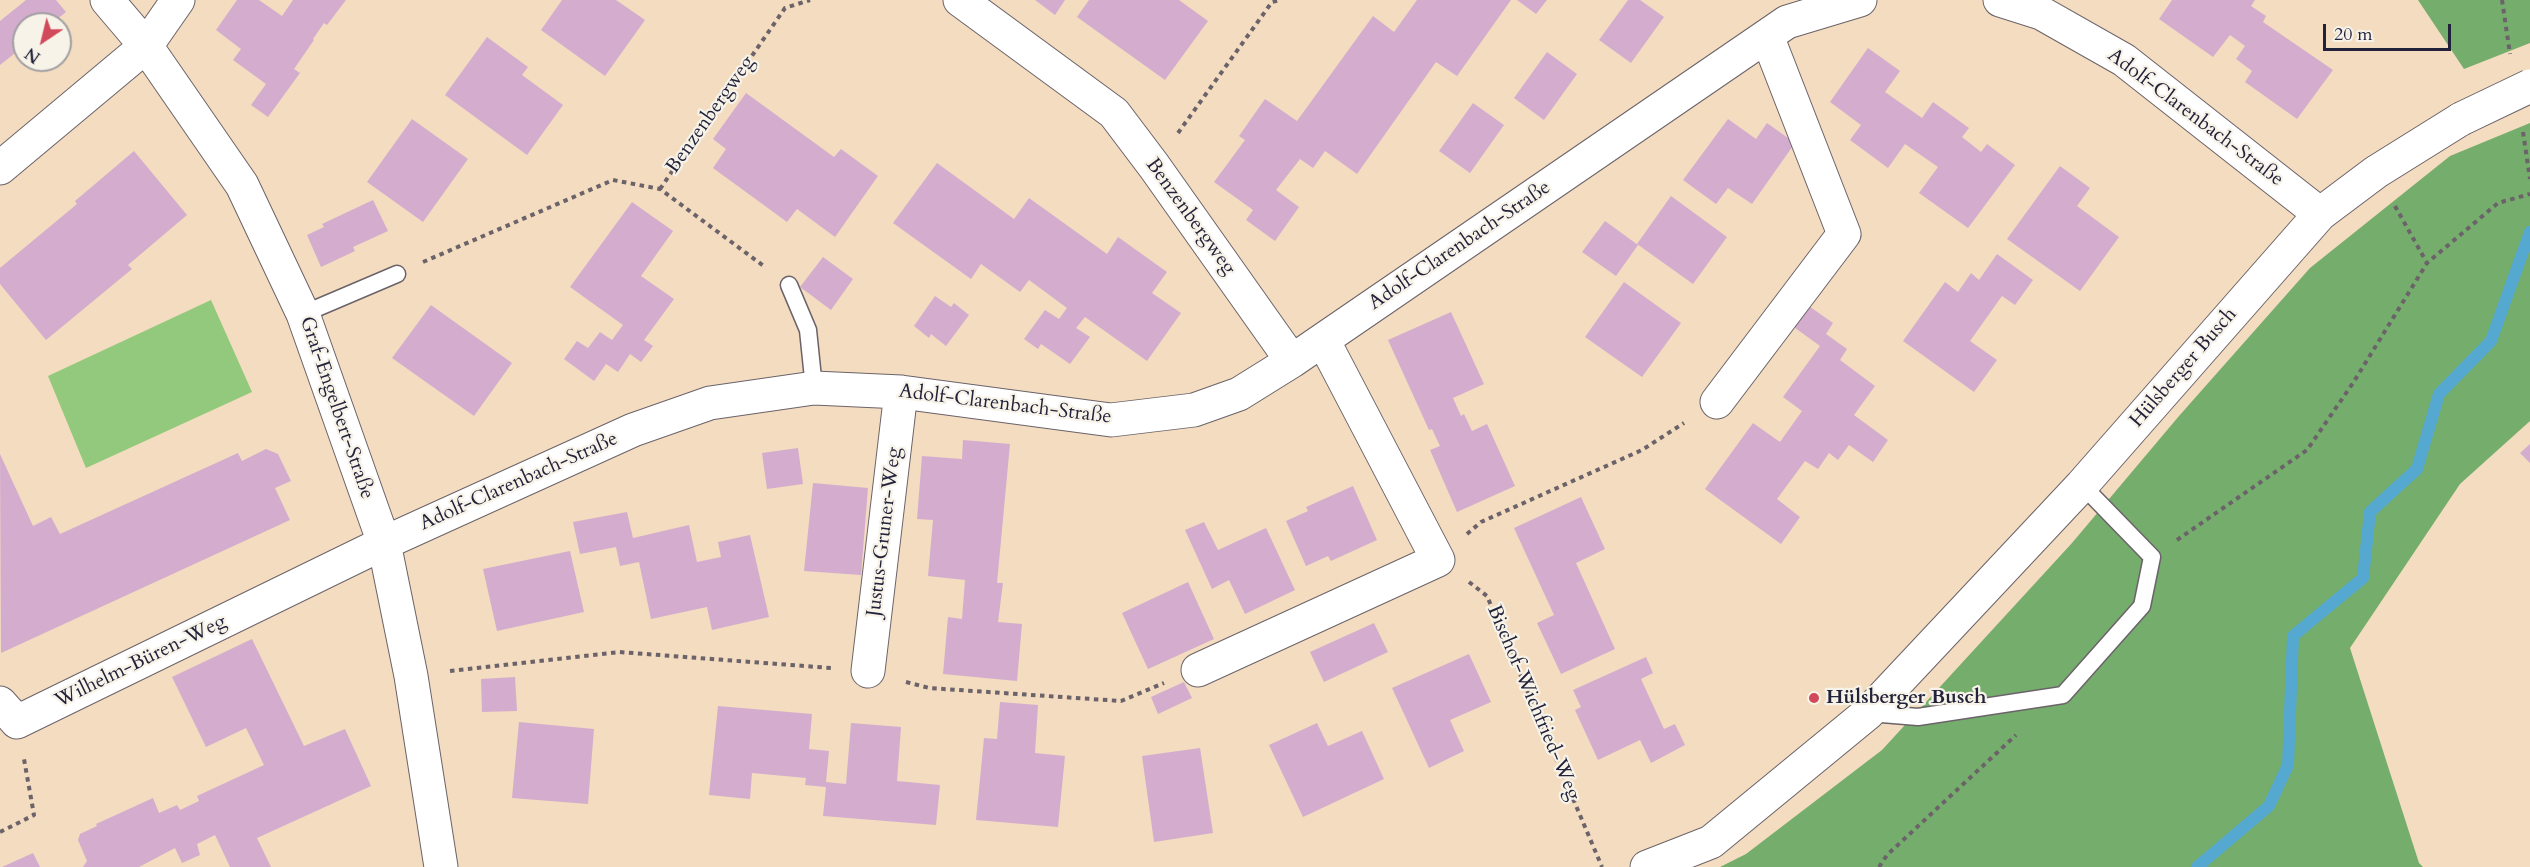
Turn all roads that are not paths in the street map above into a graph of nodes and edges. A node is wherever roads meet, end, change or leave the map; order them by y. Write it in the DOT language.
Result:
graph roads {
  1 [pos="107,0"];
  2 [pos="178,0"];
  3 [pos="960,0"];
  4 [pos="1860,0"];
  5 [pos="2000,0"];
  6 [pos="1777,19"];
  7 [pos="146,46"];
  8 [pos="2530,86"];
  9 [pos="0,168"];
  10 [pos="2320,214"];
  11 [pos="397,273"];
  12 [pos="789,285"];
  13 [pos="303,314"];
  14 [pos="1323,340"];
  15 [pos="1292,361"];
  16 [pos="814,388"];
  17 [pos="901,392"];
  18 [pos="1717,402"];
  19 [pos="2082,485"];
  20 [pos="384,543"];
  21 [pos="1197,669"];
  22 [pos="868,671"];
  23 [pos="9,713"];
  24 [pos="1868,713"];
  25 [pos="441,867"];
  26 [pos="1647,867"];
  1 -- 7 [label="street, Graf-Engelbert-Straße"];
  2 -- 7 [label="street"];
  3 -- 15 [label="street, Benzenbergweg"];
  4 -- 6 [label="street, Adolf-Clarenbach-Straße"];
  5 -- 10 [label="street, Adolf-Clarenbach-Straße"];
  6 -- 14 [label="street, Adolf-Clarenbach-Straße"];
  6 -- 18 [label="street"];
  7 -- 9 [label="street"];
  7 -- 13 [label="street, Graf-Engelbert-Straße"];
  8 -- 10 [label="street, Hülsberger Busch, bridge"];
  10 -- 19 [label="street, Hülsberger Busch"];
  11 -- 13 [label="lane"];
  12 -- 16 [label="lane"];
  13 -- 20 [label="street, Graf-Engelbert-Straße"];
  14 -- 15 [label="street, Adolf-Clarenbach-Straße"];
  14 -- 21 [label="street"];
  15 -- 17 [label="street, Adolf-Clarenbach-Straße"];
  16 -- 17 [label="street, Adolf-Clarenbach-Straße"];
  16 -- 20 [label="street, Adolf-Clarenbach-Straße"];
  17 -- 22 [label="street, Justus-Gruner-Weg"];
  19 -- 24 [label="street, Hülsberger Busch"];
  19 -- 24 [label="lane"];
  20 -- 23 [label="street, Wilhelm-Büren-Weg"];
  20 -- 25 [label="street, Graf-Engelbert-Straße"];
  24 -- 26 [label="street, Hülsberger Busch"];
}
